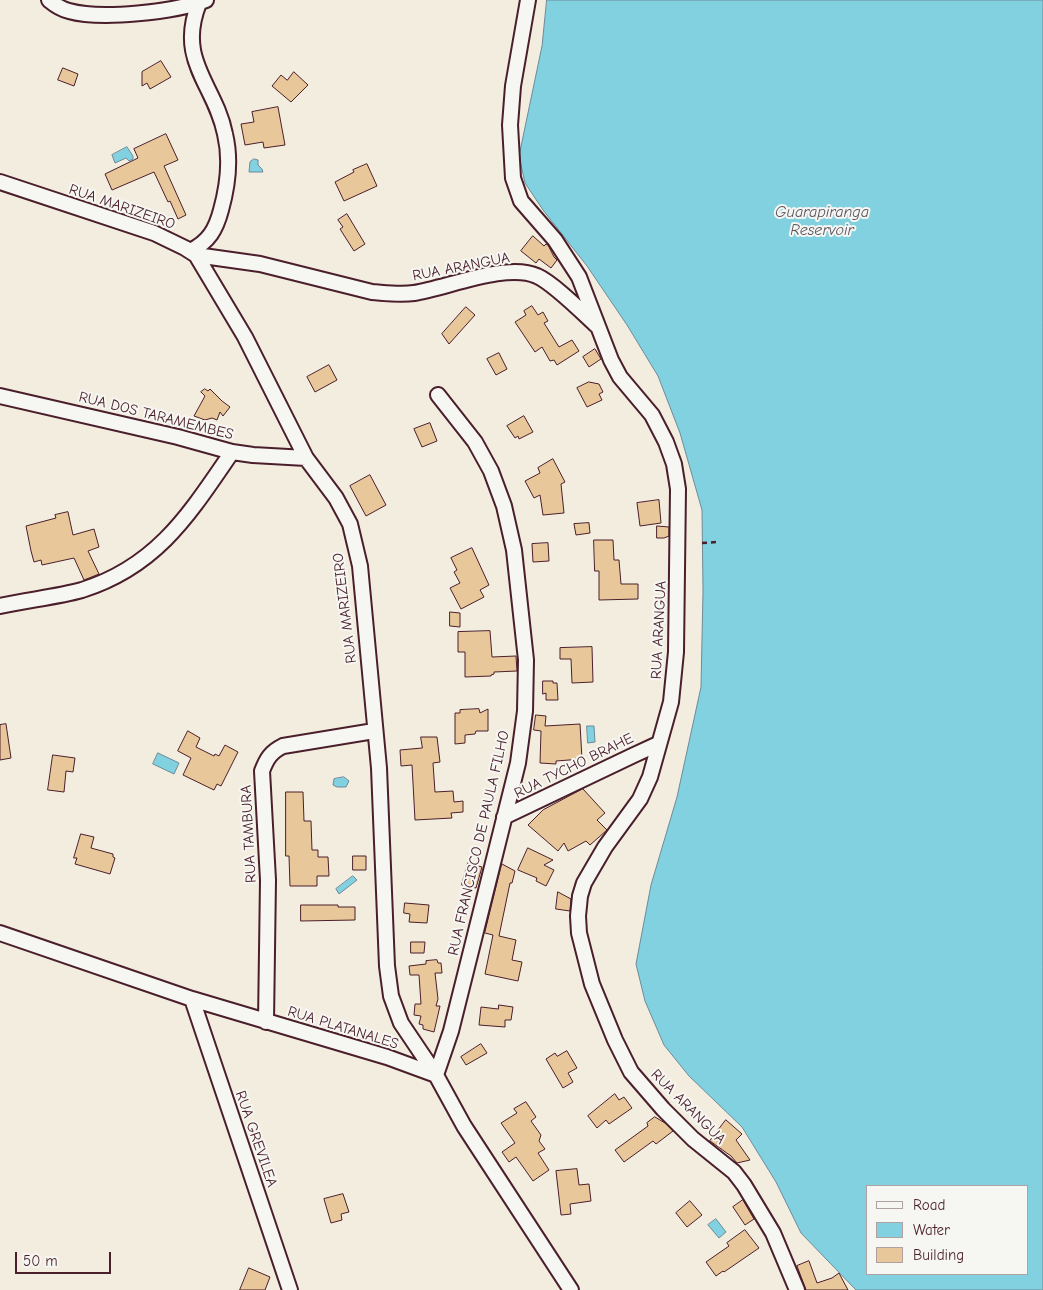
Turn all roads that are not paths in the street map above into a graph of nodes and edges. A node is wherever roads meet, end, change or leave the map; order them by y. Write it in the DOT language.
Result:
graph roads {
  1 [pos="49,0"];
  2 [pos="528,0"];
  3 [pos="203,1"];
  4 [pos="184,3"];
  5 [pos="0,182"];
  6 [pos="193,253"];
  7 [pos="598,327"];
  8 [pos="438,395"];
  9 [pos="0,396"];
  10 [pos="232,452"];
  11 [pos="306,458"];
  12 [pos="0,606"];
  13 [pos="374,731"];
  14 [pos="658,744"];
  15 [pos="504,817"];
  16 [pos="0,933"];
  17 [pos="192,999"];
  18 [pos="266,1022"];
  19 [pos="436,1075"];
  20 [pos="290,1290"];
  21 [pos="571,1290"];
  22 [pos="797,1290"];
  1 -- 4 [label="street"];
  2 -- 7 [label="street"];
  3 -- 4 [label="street"];
  3 -- 6 [label="street"];
  5 -- 6 [label="street, RUA MARIZEIRO"];
  6 -- 7 [label="street, RUA ARANGUA"];
  6 -- 11 [label="street, RUA MARIZEIRO"];
  7 -- 14 [label="street, RUA ARANGUA"];
  8 -- 15 [label="street, RUA FRANCISCO DE PAULA FILHO"];
  9 -- 10 [label="street, RUA DOS TARAMEMBES"];
  10 -- 11 [label="street, RUA DOS TARAMEMBES"];
  10 -- 12 [label="street"];
  11 -- 13 [label="street, RUA MARIZEIRO"];
  13 -- 18 [label="street, RUA TAMBURA"];
  13 -- 19 [label="street, RUA MARIZEIRO"];
  14 -- 15 [label="street, RUA TYCHO BRAHE"];
  14 -- 22 [label="street, RUA ARANGUA"];
  15 -- 19 [label="street, RUA FRANCISCO DE PAULA FILHO"];
  16 -- 17 [label="street, RUA PLATANALES"];
  17 -- 18 [label="street, RUA PLATANALES"];
  17 -- 20 [label="street, RUA GREVILEA"];
  18 -- 19 [label="street, RUA PLATANALES"];
  19 -- 21 [label="street"];
}
